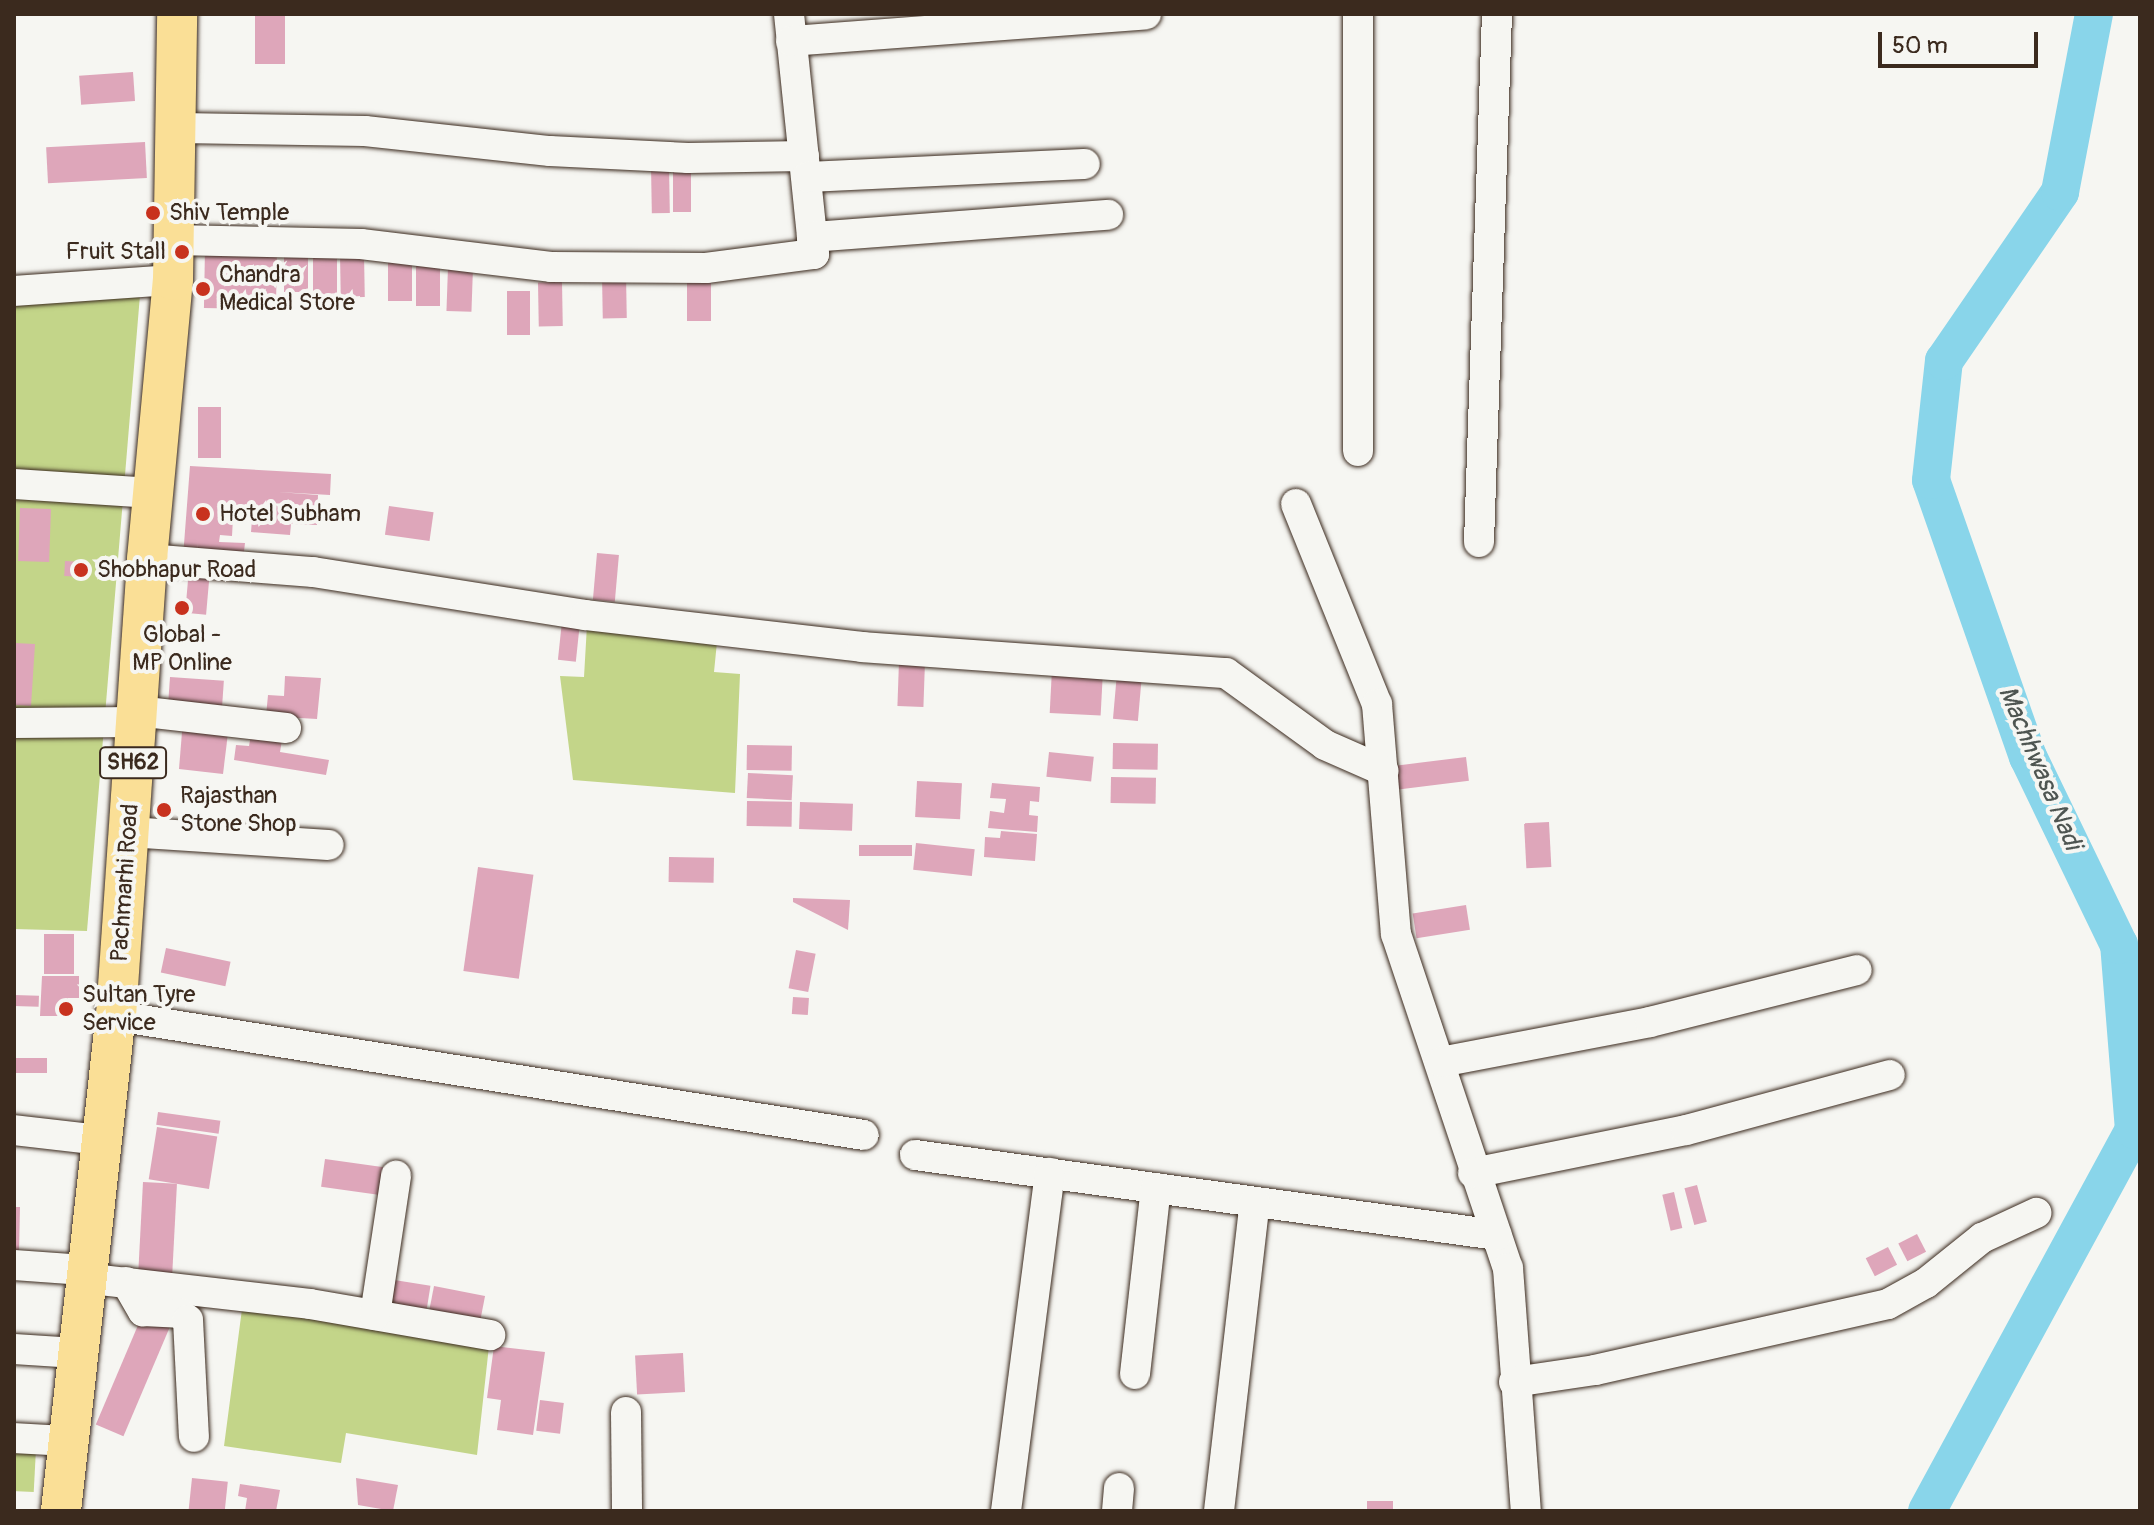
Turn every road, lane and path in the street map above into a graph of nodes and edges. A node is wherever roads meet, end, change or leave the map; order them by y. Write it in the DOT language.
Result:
graph roads {
  1 [pos="177,14"];
  2 [pos="1146,14"];
  3 [pos="1358,14"];
  4 [pos="1497,14"];
  5 [pos="790,28"];
  6 [pos="179,128"];
  7 [pos="1085,164"];
  8 [pos="806,166"];
  9 [pos="1108,215"];
  10 [pos="812,237"];
  11 [pos="174,240"];
  12 [pos="173,280"];
  13 [pos="14,291"];
  14 [pos="1358,451"];
  15 [pos="14,484"];
  16 [pos="153,493"];
  17 [pos="1296,504"];
  18 [pos="1479,542"];
  19 [pos="147,559"];
  20 [pos="136,716"];
  21 [pos="14,723"];
  22 [pos="286,728"];
  23 [pos="1384,771"];
  24 [pos="128,832"];
  25 [pos="329,845"];
  26 [pos="1857,970"];
  27 [pos="116,1016"];
  28 [pos="1441,1062"];
  29 [pos="1890,1075"];
  30 [pos="14,1130"];
  31 [pos="864,1135"];
  32 [pos="101,1140"];
  33 [pos="915,1155"];
  34 [pos="1050,1173"];
  35 [pos="1473,1173"];
  36 [pos="396,1176"];
  37 [pos="1156,1188"];
  38 [pos="1255,1202"];
  39 [pos="2036,1213"];
  40 [pos="1497,1235"];
  41 [pos="14,1265"];
  42 [pos="84,1274"];
  43 [pos="126,1282"];
  44 [pos="375,1315"];
  45 [pos="490,1335"];
  46 [pos="14,1349"];
  47 [pos="76,1353"];
  48 [pos="1135,1374"];
  49 [pos="1514,1382"];
  50 [pos="626,1412"];
  51 [pos="194,1437"];
  52 [pos="14,1438"];
  53 [pos="68,1441"];
  54 [pos="61,1511"];
  55 [pos="627,1511"];
  56 [pos="1006,1511"];
  57 [pos="1219,1511"];
  58 [pos="1526,1511"];
  1 -- 6 [label="main road, Pachmarhi Road / SH62"];
  2 -- 5 [label="street"];
  3 -- 14 [label="street"];
  4 -- 18 [label="street"];
  5 -- 8 [label="street"];
  6 -- 8 [label="street"];
  6 -- 11 [label="main road, Pachmarhi Road / SH62"];
  7 -- 8 [label="street"];
  8 -- 10 [label="street"];
  9 -- 10 [label="street"];
  10 -- 11 [label="street"];
  11 -- 12 [label="main road, Pachmarhi Road / SH62"];
  12 -- 13 [label="street"];
  12 -- 16 [label="main road, Pachmarhi Road / SH62"];
  15 -- 16 [label="street"];
  16 -- 19 [label="main road, Pachmarhi Road / SH62"];
  17 -- 23 [label="street"];
  19 -- 20 [label="main road, Pachmarhi Road / SH62"];
  19 -- 23 [label="street"];
  20 -- 21 [label="street"];
  20 -- 22 [label="street"];
  20 -- 24 [label="main road, Pachmarhi Road / SH62"];
  23 -- 28 [label="street"];
  24 -- 25 [label="street"];
  24 -- 27 [label="main road, Pachmarhi Road / SH62"];
  26 -- 28 [label="street"];
  27 -- 31 [label="street"];
  27 -- 32 [label="main road, Pachmarhi Road / SH62"];
  28 -- 35 [label="street"];
  29 -- 35 [label="street"];
  30 -- 32 [label="street"];
  32 -- 42 [label="main road, Pachmarhi Road / SH62"];
  33 -- 34 [label="street"];
  34 -- 37 [label="street"];
  34 -- 56 [label="street"];
  35 -- 40 [label="street"];
  36 -- 44 [label="street"];
  37 -- 38 [label="street"];
  37 -- 48 [label="street"];
  38 -- 40 [label="street"];
  38 -- 57 [label="street"];
  39 -- 49 [label="street"];
  40 -- 49 [label="street"];
  41 -- 42 [label="street"];
  42 -- 43 [label="street"];
  42 -- 47 [label="main road, Pachmarhi Road / SH62"];
  43 -- 44 [label="street"];
  43 -- 51 [label="street"];
  44 -- 45 [label="street"];
  46 -- 47 [label="street"];
  47 -- 53 [label="main road, Pachmarhi Road / SH62"];
  49 -- 58 [label="street"];
  50 -- 55 [label="street"];
  52 -- 53 [label="street"];
  53 -- 54 [label="main road, Pachmarhi Road / SH62"];
}
